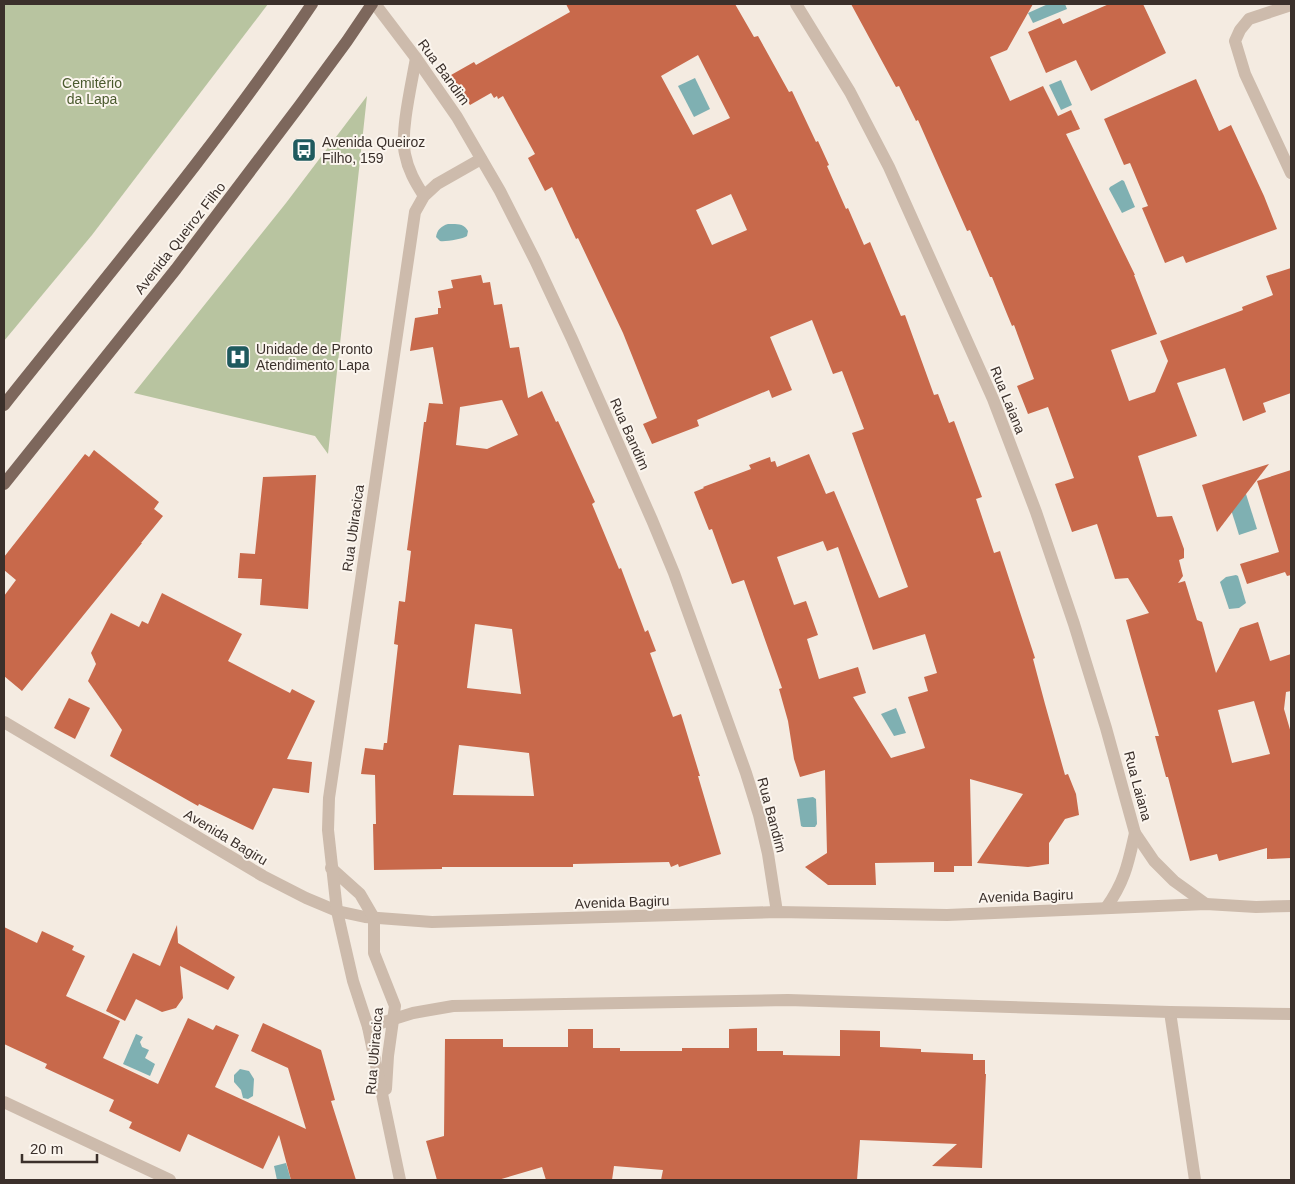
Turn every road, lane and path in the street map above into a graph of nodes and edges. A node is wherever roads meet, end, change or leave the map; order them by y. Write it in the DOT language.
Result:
graph roads {
  1 [pos="312,4"];
  2 [pos="373,4"];
  3 [pos="796,4"];
  4 [pos="1291,5"];
  5 [pos="416,58"];
  6 [pos="482,159"];
  7 [pos="1291,173"];
  8 [pos="424,196"];
  9 [pos="4,405"];
  10 [pos="4,484"];
  11 [pos="4,722"];
  12 [pos="1135,832"];
  13 [pos="332,868"];
  14 [pos="1206,904"];
  15 [pos="1291,906"];
  16 [pos="1106,908"];
  17 [pos="337,911"];
  18 [pos="776,912"];
  19 [pos="374,918"];
  20 [pos="1170,1012"];
  21 [pos="1291,1014"];
  22 [pos="393,1019"];
  23 [pos="368,1027"];
  24 [pos="4,1102"];
  25 [pos="385,1106"];
  26 [pos="170,1180"];
  27 [pos="400,1180"];
  28 [pos="1195,1180"];
  1 -- 9 [label="main road"];
  2 -- 5 [label="street, Rua Bandim"];
  2 -- 10 [label="main road, Avenida Queiroz Filho"];
  3 -- 12 [label="street, Rua Laiana"];
  4 -- 7 [label="street"];
  5 -- 6 [label="street, Rua Bandim"];
  5 -- 8 [label="street"];
  6 -- 8 [label="street, Rua Ubiracica"];
  6 -- 18 [label="street, Rua Bandim"];
  8 -- 13 [label="street, Rua Ubiracica"];
  11 -- 17 [label="street, Avenida Bagiru"];
  12 -- 14 [label="street, Rua Laiana"];
  12 -- 16 [label="street, Rua Laiana"];
  13 -- 17 [label="street, Rua Ubiracica"];
  13 -- 19 [label="street"];
  14 -- 15 [label="street, Avenida Bagiru"];
  14 -- 16 [label="street, Avenida Bagiru"];
  16 -- 18 [label="street, Avenida Bagiru"];
  17 -- 19 [label="street, Avenida Bagiru"];
  17 -- 23 [label="street, Rua Ubiracica"];
  18 -- 19 [label="street, Avenida Bagiru"];
  19 -- 22 [label="street, Rua Ubiracica"];
  20 -- 21 [label="street"];
  20 -- 22 [label="street"];
  20 -- 28 [label="street"];
  22 -- 23 [label="street"];
  22 -- 25 [label="street, Rua Ubiracica"];
  23 -- 25 [label="street, Rua Ubiracica"];
  24 -- 26 [label="street"];
  25 -- 27 [label="street, Rua Ubiracica"];
}
